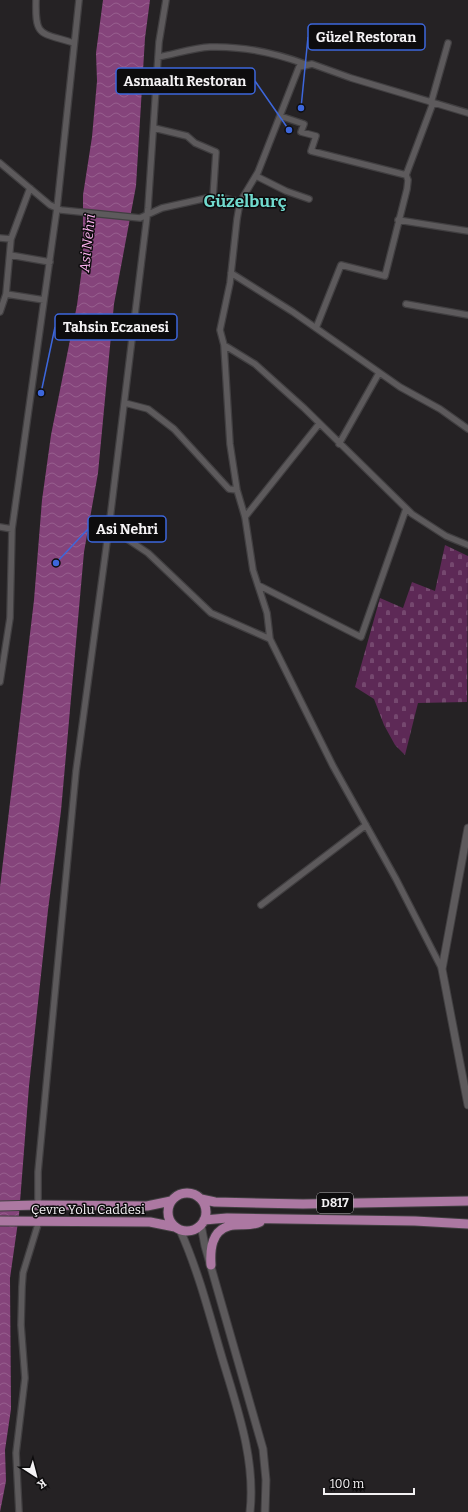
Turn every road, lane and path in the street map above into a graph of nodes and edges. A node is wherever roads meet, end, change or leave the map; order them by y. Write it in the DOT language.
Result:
graph roads {
  1 [pos="36,0"];
  2 [pos="79,0"];
  3 [pos="166,0"];
  4 [pos="74,43"];
  5 [pos="448,43"];
  6 [pos="158,57"];
  7 [pos="305,64"];
  8 [pos="432,103"];
  9 [pos="468,113"];
  10 [pos="280,116"];
  11 [pos="154,128"];
  12 [pos="0,163"];
  13 [pos="406,175"];
  14 [pos="256,176"];
  15 [pos="30,188"];
  16 [pos="213,198"];
  17 [pos="309,199"];
  18 [pos="240,202"];
  19 [pos="57,208"];
  20 [pos="146,214"];
  21 [pos="398,220"];
  22 [pos="468,231"];
  23 [pos="0,238"];
  24 [pos="11,239"];
  25 [pos="10,254"];
  26 [pos="50,262"];
  27 [pos="231,273"];
  28 [pos="6,294"];
  29 [pos="44,300"];
  30 [pos="406,304"];
  31 [pos="0,312"];
  32 [pos="468,315"];
  33 [pos="316,328"];
  34 [pos="224,345"];
  35 [pos="379,373"];
  36 [pos="125,403"];
  37 [pos="319,424"];
  38 [pos="468,429"];
  39 [pos="339,444"];
  40 [pos="237,490"];
  41 [pos="406,509"];
  42 [pos="245,517"];
  43 [pos="0,527"];
  44 [pos="109,527"];
  45 [pos="12,529"];
  46 [pos="468,545"];
  47 [pos="258,585"];
  48 [pos="270,639"];
  49 [pos="0,682"];
  50 [pos="366,825"];
  51 [pos="468,828"];
  52 [pos="261,905"];
  53 [pos="442,969"];
  54 [pos="466,1082"];
  55 [pos="468,1105"];
  56 [pos="201,1199"];
  57 [pos="171,1201"];
  58 [pos="468,1201"];
  59 [pos="35,1205"];
  60 [pos="0,1206"];
  61 [pos="266,1219"];
  62 [pos="0,1221"];
  63 [pos="40,1222"];
  64 [pos="203,1223"];
  65 [pos="468,1224"];
  66 [pos="178,1228"];
  67 [pos="211,1265"];
  68 [pos="19,1512"];
  69 [pos="250,1512"];
  70 [pos="265,1512"];
  1 -- 4 [label="street"];
  2 -- 4 [label="street"];
  3 -- 6 [label="street"];
  4 -- 19 [label="street"];
  5 -- 8 [label="street"];
  6 -- 7 [label="street"];
  6 -- 11 [label="street"];
  7 -- 8 [label="street"];
  7 -- 10 [label="street"];
  8 -- 9 [label="street"];
  8 -- 13 [label="street"];
  10 -- 13 [label="street"];
  10 -- 14 [label="street"];
  11 -- 16 [label="street"];
  11 -- 20 [label="street"];
  12 -- 15 [label="street"];
  13 -- 21 [label="street"];
  14 -- 17 [label="street"];
  14 -- 18 [label="street"];
  15 -- 19 [label="street"];
  15 -- 24 [label="street"];
  16 -- 18 [label="street"];
  16 -- 20 [label="street"];
  18 -- 27 [label="street"];
  19 -- 20 [label="street"];
  19 -- 26 [label="street"];
  20 -- 36 [label="street"];
  21 -- 22 [label="street"];
  21 -- 33 [label="street"];
  23 -- 24 [label="street"];
  24 -- 25 [label="street"];
  25 -- 26 [label="street"];
  25 -- 28 [label="street"];
  26 -- 29 [label="street"];
  27 -- 33 [label="street"];
  27 -- 34 [label="street"];
  28 -- 29 [label="street"];
  28 -- 31 [label="street"];
  29 -- 45 [label="street"];
  30 -- 32 [label="street"];
  33 -- 35 [label="street"];
  34 -- 37 [label="street"];
  34 -- 40 [label="street"];
  35 -- 38 [label="street"];
  35 -- 39 [label="street"];
  36 -- 40 [label="street"];
  36 -- 44 [label="street"];
  37 -- 39 [label="street"];
  37 -- 42 [label="street"];
  39 -- 41 [label="street"];
  40 -- 42 [label="street"];
  41 -- 46 [label="street"];
  41 -- 47 [label="street"];
  42 -- 47 [label="street"];
  43 -- 45 [label="street"];
  44 -- 48 [label="street"];
  44 -- 59 [label="street"];
  45 -- 49 [label="street"];
  47 -- 48 [label="street"];
  48 -- 50 [label="street"];
  50 -- 52 [label="street"];
  50 -- 53 [label="street"];
  51 -- 53 [label="street"];
  53 -- 54 [label="street"];
  54 -- 55 [label="street"];
  56 -- 57 [label="highway, Çevre Yolu Caddesi / D817"];
  56 -- 58 [label="highway, Çevre Yolu Caddesi / D817"];
  56 -- 64 [label="highway"];
  57 -- 59 [label="highway, Çevre Yolu Caddesi / D817"];
  57 -- 66 [label="highway"];
  59 -- 60 [label="highway, Çevre Yolu Caddesi / D817"];
  61 -- 64 [label="highway, Çevre Yolu Caddesi / D817"];
  61 -- 65 [label="highway, Çevre Yolu Caddesi / D817"];
  61 -- 67 [label="highway"];
  62 -- 63 [label="highway, Çevre Yolu Caddesi / D817"];
  63 -- 66 [label="highway, Çevre Yolu Caddesi / D817"];
  63 -- 68 [label="street"];
  64 -- 66 [label="highway, Çevre Yolu Caddesi / D817"];
  64 -- 67 [label="street"];
  66 -- 69 [label="street"];
  67 -- 70 [label="street"];
}
